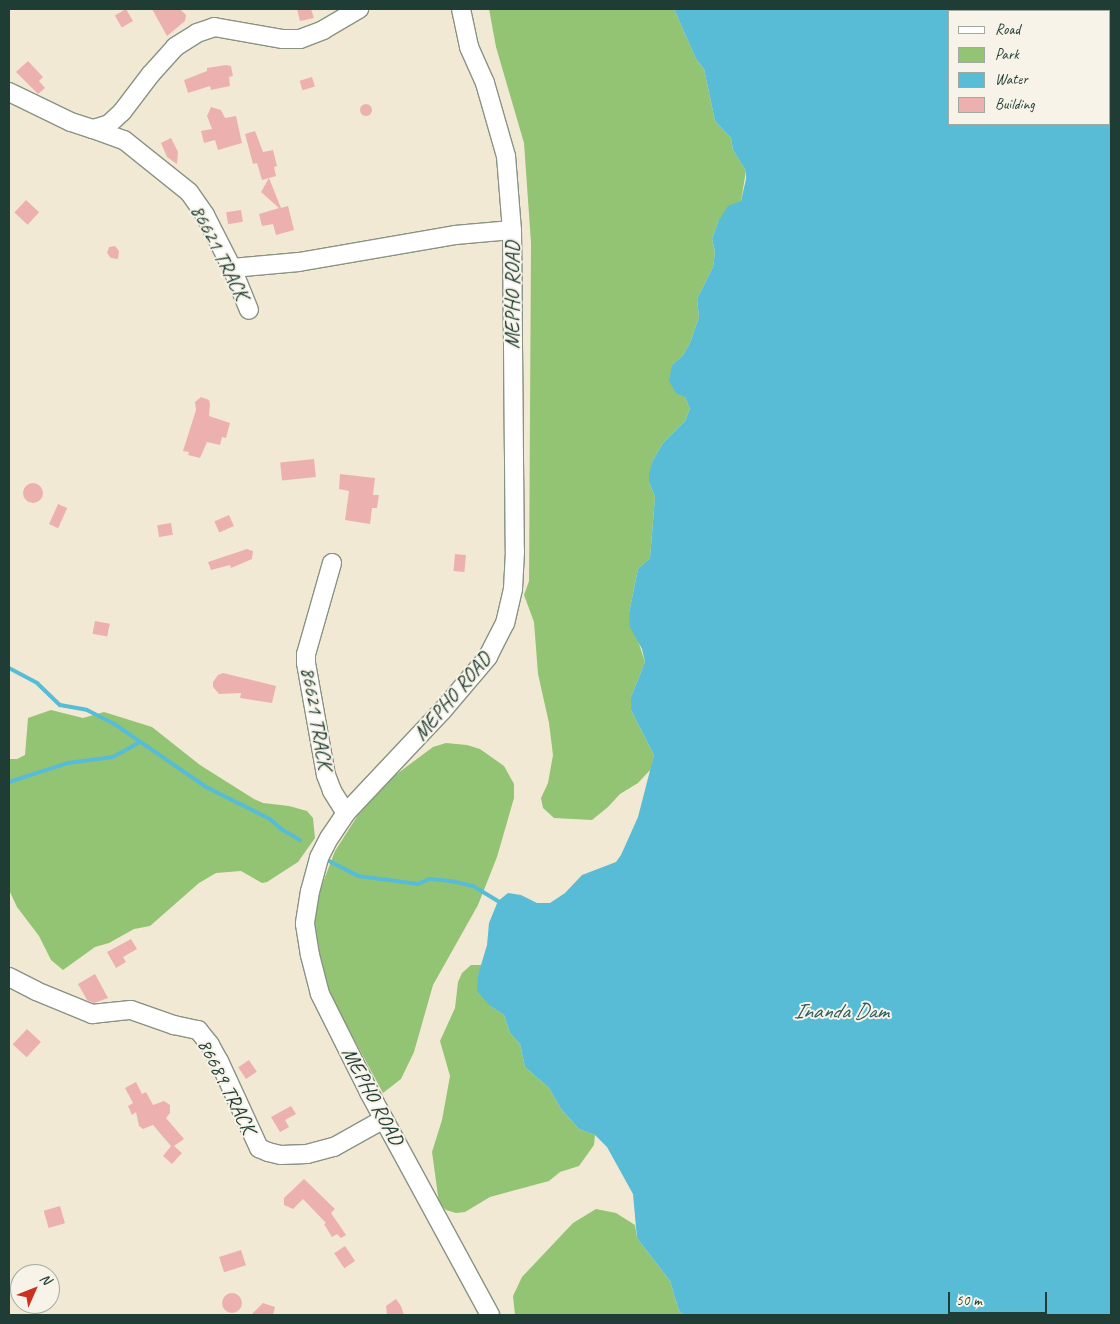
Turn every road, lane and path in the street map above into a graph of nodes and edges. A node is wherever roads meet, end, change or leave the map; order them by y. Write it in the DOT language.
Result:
graph roads {
  1 [pos="358,9"];
  2 [pos="462,9"];
  3 [pos="9,92"];
  4 [pos="93,129"];
  5 [pos="512,230"];
  6 [pos="232,268"];
  7 [pos="249,310"];
  8 [pos="332,562"];
  9 [pos="346,812"];
  10 [pos="9,977"];
  11 [pos="384,1119"];
  12 [pos="490,1315"];
  1 -- 4 [label="street"];
  2 -- 5 [label="street, MEPHO ROAD"];
  3 -- 4 [label="street, 86621 TRACK"];
  4 -- 6 [label="street, 86621 TRACK"];
  5 -- 6 [label="street"];
  5 -- 9 [label="street, MEPHO ROAD"];
  6 -- 7 [label="street, 86621 TRACK"];
  8 -- 9 [label="street, 86621 TRACK"];
  9 -- 11 [label="street, MEPHO ROAD"];
  10 -- 11 [label="street, 86689 TRACK"];
  11 -- 12 [label="street, MEPHO ROAD"];
}
